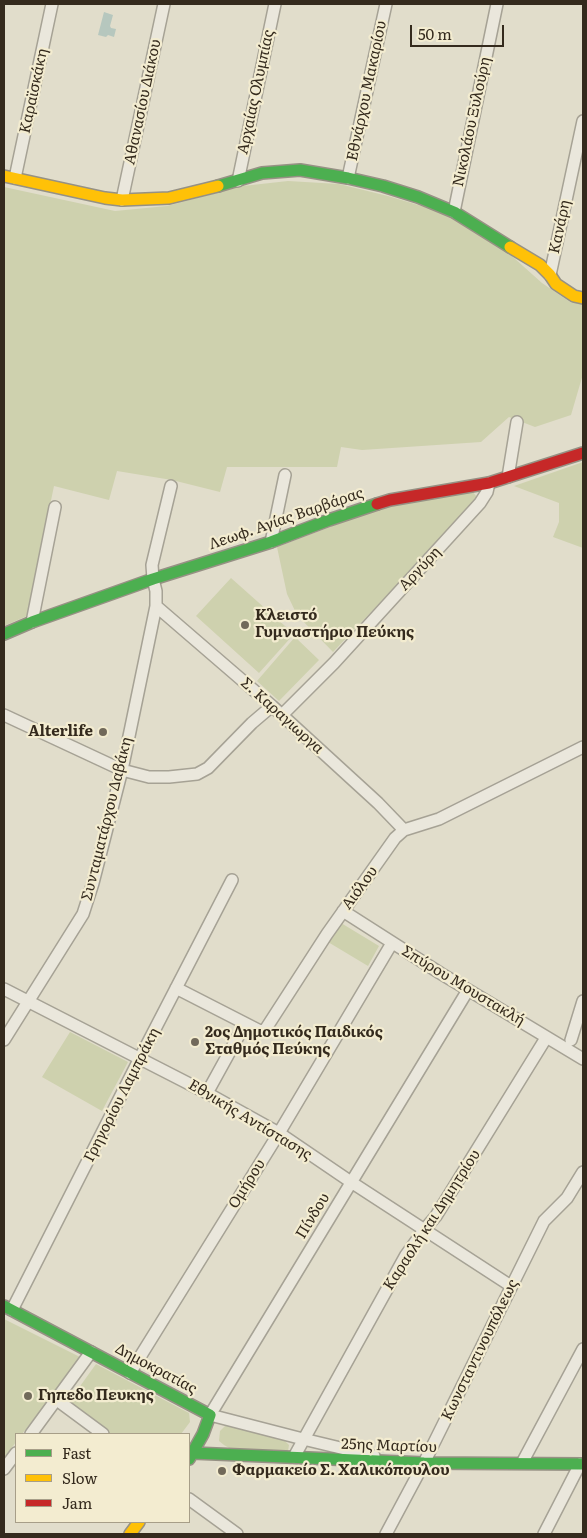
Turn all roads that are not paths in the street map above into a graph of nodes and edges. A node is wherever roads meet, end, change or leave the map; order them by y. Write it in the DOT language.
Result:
graph roads {
  1 [pos="52,4"];
  2 [pos="164,4"];
  3 [pos="275,4"];
  4 [pos="386,4"];
  5 [pos="497,4"];
  6 [pos="583,121"];
  7 [pos="4,176"];
  8 [pos="16,178"];
  9 [pos="348,178"];
  10 [pos="238,181"];
  11 [pos="122,200"];
  12 [pos="454,212"];
  13 [pos="550,275"];
  14 [pos="583,298"];
  15 [pos="517,422"];
  16 [pos="583,453"];
  17 [pos="285,475"];
  18 [pos="508,477"];
  19 [pos="489,483"];
  20 [pos="171,486"];
  21 [pos="55,507"];
  22 [pos="271,542"];
  23 [pos="152,579"];
  24 [pos="156,606"];
  25 [pos="32,622"];
  26 [pos="4,634"];
  27 [pos="272,706"];
  28 [pos="4,715"];
  29 [pos="282,715"];
  30 [pos="583,747"];
  31 [pos="122,770"];
  32 [pos="404,830"];
  33 [pos="232,880"];
  34 [pos="343,911"];
  35 [pos="392,943"];
  36 [pos="176,988"];
  37 [pos="4,989"];
  38 [pos="468,990"];
  39 [pos="583,1001"];
  40 [pos="28,1002"];
  41 [pos="245,1024"];
  42 [pos="546,1038"];
  43 [pos="4,1040"];
  44 [pos="571,1040"];
  45 [pos="140,1058"];
  46 [pos="583,1059"];
  47 [pos="207,1093"];
  48 [pos="279,1133"];
  49 [pos="583,1172"];
  50 [pos="351,1182"];
  51 [pos="424,1230"];
  52 [pos="511,1286"];
  53 [pos="8,1308"];
  54 [pos="583,1349"];
  55 [pos="91,1352"];
  56 [pos="130,1373"];
  57 [pos="57,1400"];
  58 [pos="210,1415"];
  59 [pos="32,1433"];
  60 [pos="102,1433"];
  61 [pos="303,1439"];
  62 [pos="15,1454"];
  63 [pos="191,1456"];
  64 [pos="294,1457"];
  65 [pos="396,1462"];
  66 [pos="522,1463"];
  67 [pos="424,1464"];
  68 [pos="581,1464"];
  69 [pos="4,1469"];
  70 [pos="190,1500"];
  71 [pos="139,1523"];
  72 [pos="130,1534"];
  73 [pos="236,1534"];
  74 [pos="386,1534"];
  75 [pos="544,1534"];
  1 -- 8 [label="street, Καραϊσκάκη"];
  2 -- 11 [label="street, Αθανασίου Διάκου"];
  3 -- 10 [label="street, Αρχαίας Ολυμπίας"];
  4 -- 9 [label="street, Εθνάρχου Μακαρίου"];
  5 -- 12 [label="street, Νικολάου Ξυλούρη"];
  6 -- 13 [label="street, Κανάρη"];
  7 -- 8 [label="street"];
  8 -- 11 [label="street"];
  9 -- 10 [label="street"];
  9 -- 12 [label="street"];
  10 -- 11 [label="street"];
  12 -- 13 [label="street"];
  13 -- 14 [label="street"];
  15 -- 18 [label="street"];
  16 -- 18 [label="street, Λεωφ. Αγίας Βαρβάρας"];
  17 -- 22 [label="street"];
  18 -- 19 [label="street, Λεωφ. Αγίας Βαρβάρας"];
  19 -- 22 [label="street, Λεωφ. Αγίας Βαρβάρας"];
  19 -- 29 [label="street, Αργύρη"];
  20 -- 23 [label="street, Συνταματάρχου Δαβάκη"];
  21 -- 25 [label="street"];
  22 -- 23 [label="street, Λεωφ. Αγίας Βαρβάρας"];
  23 -- 24 [label="street, Συνταματάρχου Δαβάκη"];
  23 -- 25 [label="street, Λεωφ. Αγίας Βαρβάρας"];
  24 -- 27 [label="street, Σ. Καραγιωργα"];
  24 -- 31 [label="street, Συνταματάρχου Δαβάκη"];
  25 -- 26 [label="street, Λεωφ. Αγίας Βαρβάρας"];
  27 -- 29 [label="street, Σ. Καραγιωργα"];
  27 -- 31 [label="street"];
  28 -- 31 [label="street"];
  29 -- 32 [label="street, Σ. Καραγιωργα"];
  30 -- 32 [label="street"];
  31 -- 40 [label="street, Συνταματάρχου Δαβάκη"];
  32 -- 34 [label="street, Αιόλου"];
  33 -- 36 [label="street, Γρηγορίου Λαμπράκη"];
  34 -- 35 [label="street, Σπύρου Μουστακλή"];
  34 -- 41 [label="street, Αιόλου"];
  35 -- 38 [label="street, Σπύρου Μουστακλή"];
  35 -- 48 [label="street, Ομήρου"];
  36 -- 41 [label="street, Αιόλου"];
  36 -- 45 [label="street, Γρηγορίου Λαμπράκη"];
  37 -- 40 [label="street, Εθνικής Αντίστασης"];
  38 -- 42 [label="street, Σπύρου Μουστακλή"];
  38 -- 50 [label="street, Πίνδου"];
  39 -- 44 [label="street"];
  40 -- 43 [label="street, Συνταματάρχου Δαβάκη"];
  40 -- 45 [label="street, Εθνικής Αντίστασης"];
  41 -- 47 [label="street"];
  42 -- 46 [label="street, Σπύρου Μουστακλή"];
  42 -- 51 [label="street, Καραολή και Δημητρίου"];
  45 -- 47 [label="street, Εθνικής Αντίστασης"];
  45 -- 53 [label="street, Γρηγορίου Λαμπράκη"];
  47 -- 48 [label="street, Εθνικής Αντίστασης"];
  48 -- 50 [label="street, Εθνικής Αντίστασης"];
  48 -- 56 [label="street, Ομήρου"];
  49 -- 52 [label="street, Κωνσταντινουπόλεως"];
  50 -- 51 [label="street, Εθνικής Αντίστασης"];
  50 -- 58 [label="street, Πίνδου"];
  51 -- 52 [label="street, Εθνικής Αντίστασης"];
  51 -- 61 [label="street, Καραολή και Δημητρίου"];
  52 -- 67 [label="street, Κωνσταντινουπόλεως"];
  53 -- 55 [label="street, Δημοκρατίας"];
  54 -- 66 [label="street"];
  55 -- 56 [label="street, Δημοκρατίας"];
  55 -- 57 [label="street"];
  56 -- 58 [label="street, Δημοκρατίας"];
  57 -- 59 [label="street"];
  57 -- 60 [label="street"];
  58 -- 61 [label="street, Δημοκρατίας"];
  58 -- 63 [label="street, Πίνδου"];
  61 -- 64 [label="street, Καραολή και Δημητρίου"];
  61 -- 65 [label="street, Δημοκρατίας"];
  62 -- 69 [label="street"];
  63 -- 64 [label="street, 25ης Μαρτίου"];
  64 -- 65 [label="street, 25ης Μαρτίου"];
  65 -- 67 [label="street, 25ης Μαρτίου"];
  66 -- 67 [label="street, 25ης Μαρτίου"];
  66 -- 68 [label="street, 25ης Μαρτίου"];
  67 -- 74 [label="street, Κωνσταντινουπόλεως"];
  68 -- 75 [label="street"];
  70 -- 73 [label="street"];
  71 -- 72 [label="street"];
}
